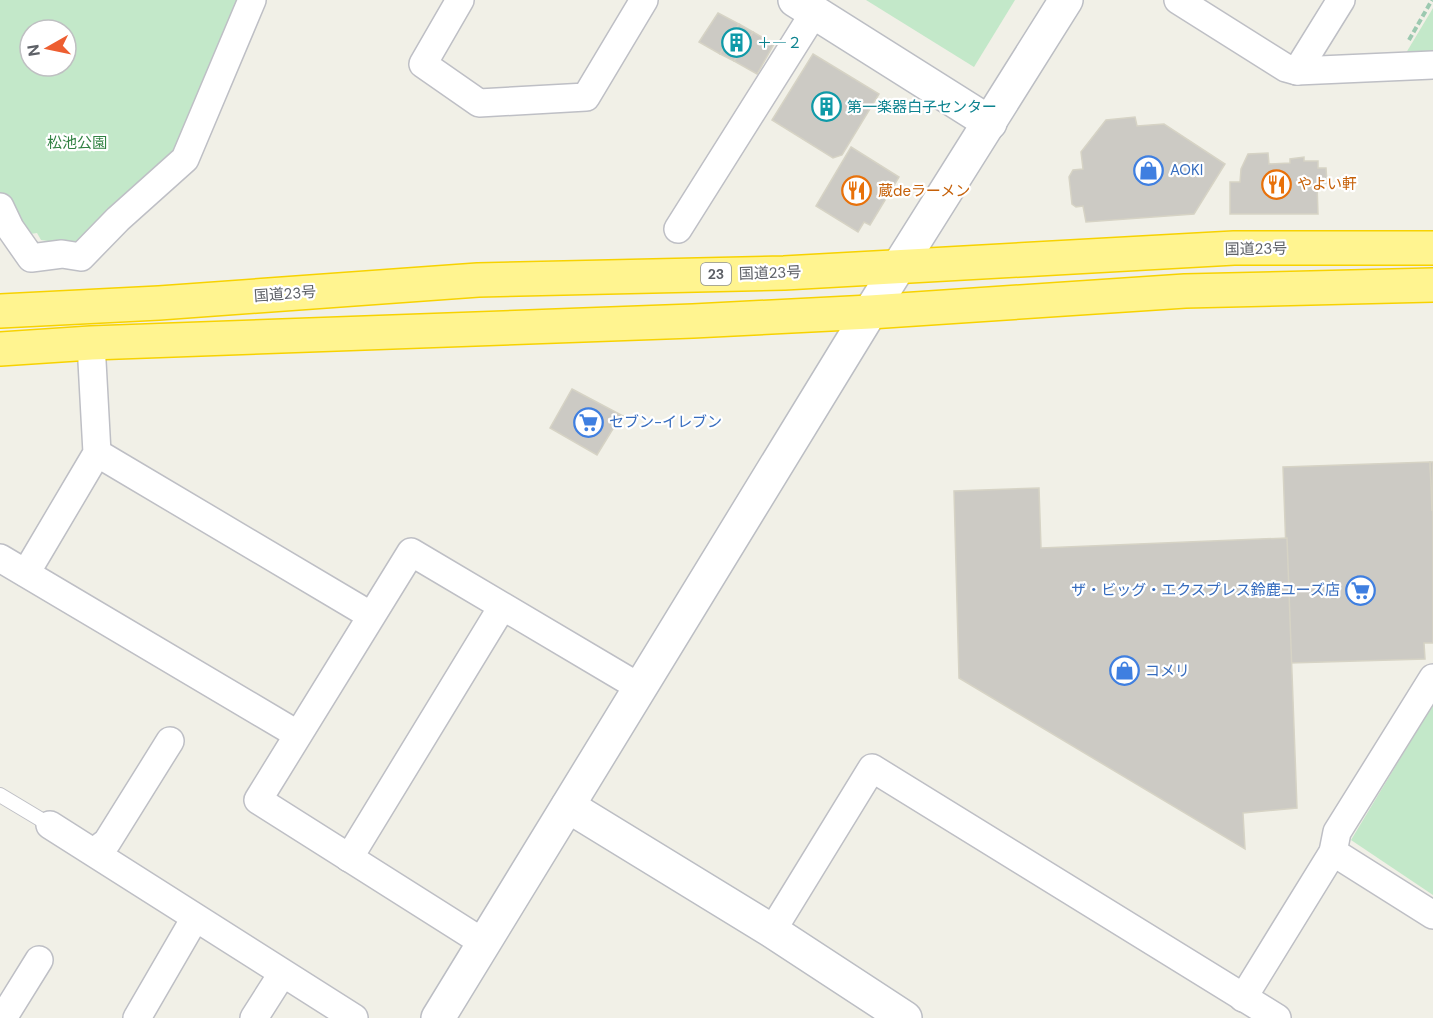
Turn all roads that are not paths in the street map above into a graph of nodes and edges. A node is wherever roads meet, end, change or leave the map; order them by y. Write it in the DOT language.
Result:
graph roads {
  1 [pos="252,0"];
  2 [pos="460,0"];
  3 [pos="644,0"];
  4 [pos="1066,0"];
  5 [pos="1179,0"];
  6 [pos="1341,0"];
  7 [pos="804,6"];
  8 [pos="1433,65"];
  9 [pos="1297,71"];
  10 [pos="990,123"];
  11 [pos="0,207"];
  12 [pos="678,229"];
  13 [pos="1433,248"];
  14 [pos="900,267"];
  15 [pos="1433,285"];
  16 [pos="0,310"];
  17 [pos="870,312"];
  18 [pos="91,343"];
  19 [pos="0,349"];
  20 [pos="97,453"];
  21 [pos="0,558"];
  22 [pos="26,573"];
  23 [pos="502,606"];
  24 [pos="370,615"];
  25 [pos="1433,678"];
  26 [pos="639,687"];
  27 [pos="297,734"];
  28 [pos="170,741"];
  29 [pos="0,795"];
  30 [pos="568,806"];
  31 [pos="50,825"];
  32 [pos="94,852"];
  33 [pos="1333,852"];
  34 [pos="349,858"];
  35 [pos="1433,915"];
  36 [pos="195,918"];
  37 [pos="772,931"];
  38 [pos="484,943"];
  39 [pos="39,960"];
  40 [pos="282,974"];
  41 [pos="1243,998"];
  42 [pos="3,1018"];
  43 [pos="136,1018"];
  44 [pos="254,1018"];
  45 [pos="354,1018"];
  46 [pos="438,1018"];
  47 [pos="905,1018"];
  48 [pos="1276,1018"];
  1 -- 11 [label="street"];
  2 -- 3 [label="street"];
  4 -- 10 [label="street"];
  5 -- 9 [label="street"];
  6 -- 9 [label="street"];
  7 -- 10 [label="street"];
  7 -- 12 [label="street"];
  8 -- 9 [label="street"];
  10 -- 14 [label="street"];
  13 -- 14 [label="highway, 国道23号 / 23"];
  14 -- 16 [label="highway, 国道23号 / 23"];
  14 -- 17 [label="street"];
  15 -- 17 [label="highway"];
  17 -- 18 [label="highway"];
  17 -- 26 [label="street"];
  18 -- 19 [label="highway"];
  18 -- 20 [label="street"];
  20 -- 22 [label="street"];
  20 -- 24 [label="street"];
  21 -- 22 [label="street"];
  22 -- 27 [label="street"];
  23 -- 24 [label="street"];
  23 -- 26 [label="street"];
  23 -- 34 [label="street"];
  24 -- 27 [label="street"];
  25 -- 33 [label="street"];
  26 -- 30 [label="street"];
  27 -- 34 [label="street"];
  28 -- 32 [label="street"];
  29 -- 31 [label="lane"];
  30 -- 37 [label="street"];
  30 -- 38 [label="street"];
  31 -- 32 [label="street"];
  32 -- 36 [label="street"];
  33 -- 35 [label="street"];
  33 -- 41 [label="street"];
  34 -- 38 [label="street"];
  36 -- 40 [label="street"];
  36 -- 43 [label="street"];
  37 -- 41 [label="street"];
  37 -- 47 [label="street"];
  38 -- 46 [label="street"];
  39 -- 42 [label="street"];
  40 -- 44 [label="street"];
  40 -- 45 [label="street"];
  41 -- 48 [label="street"];
}
